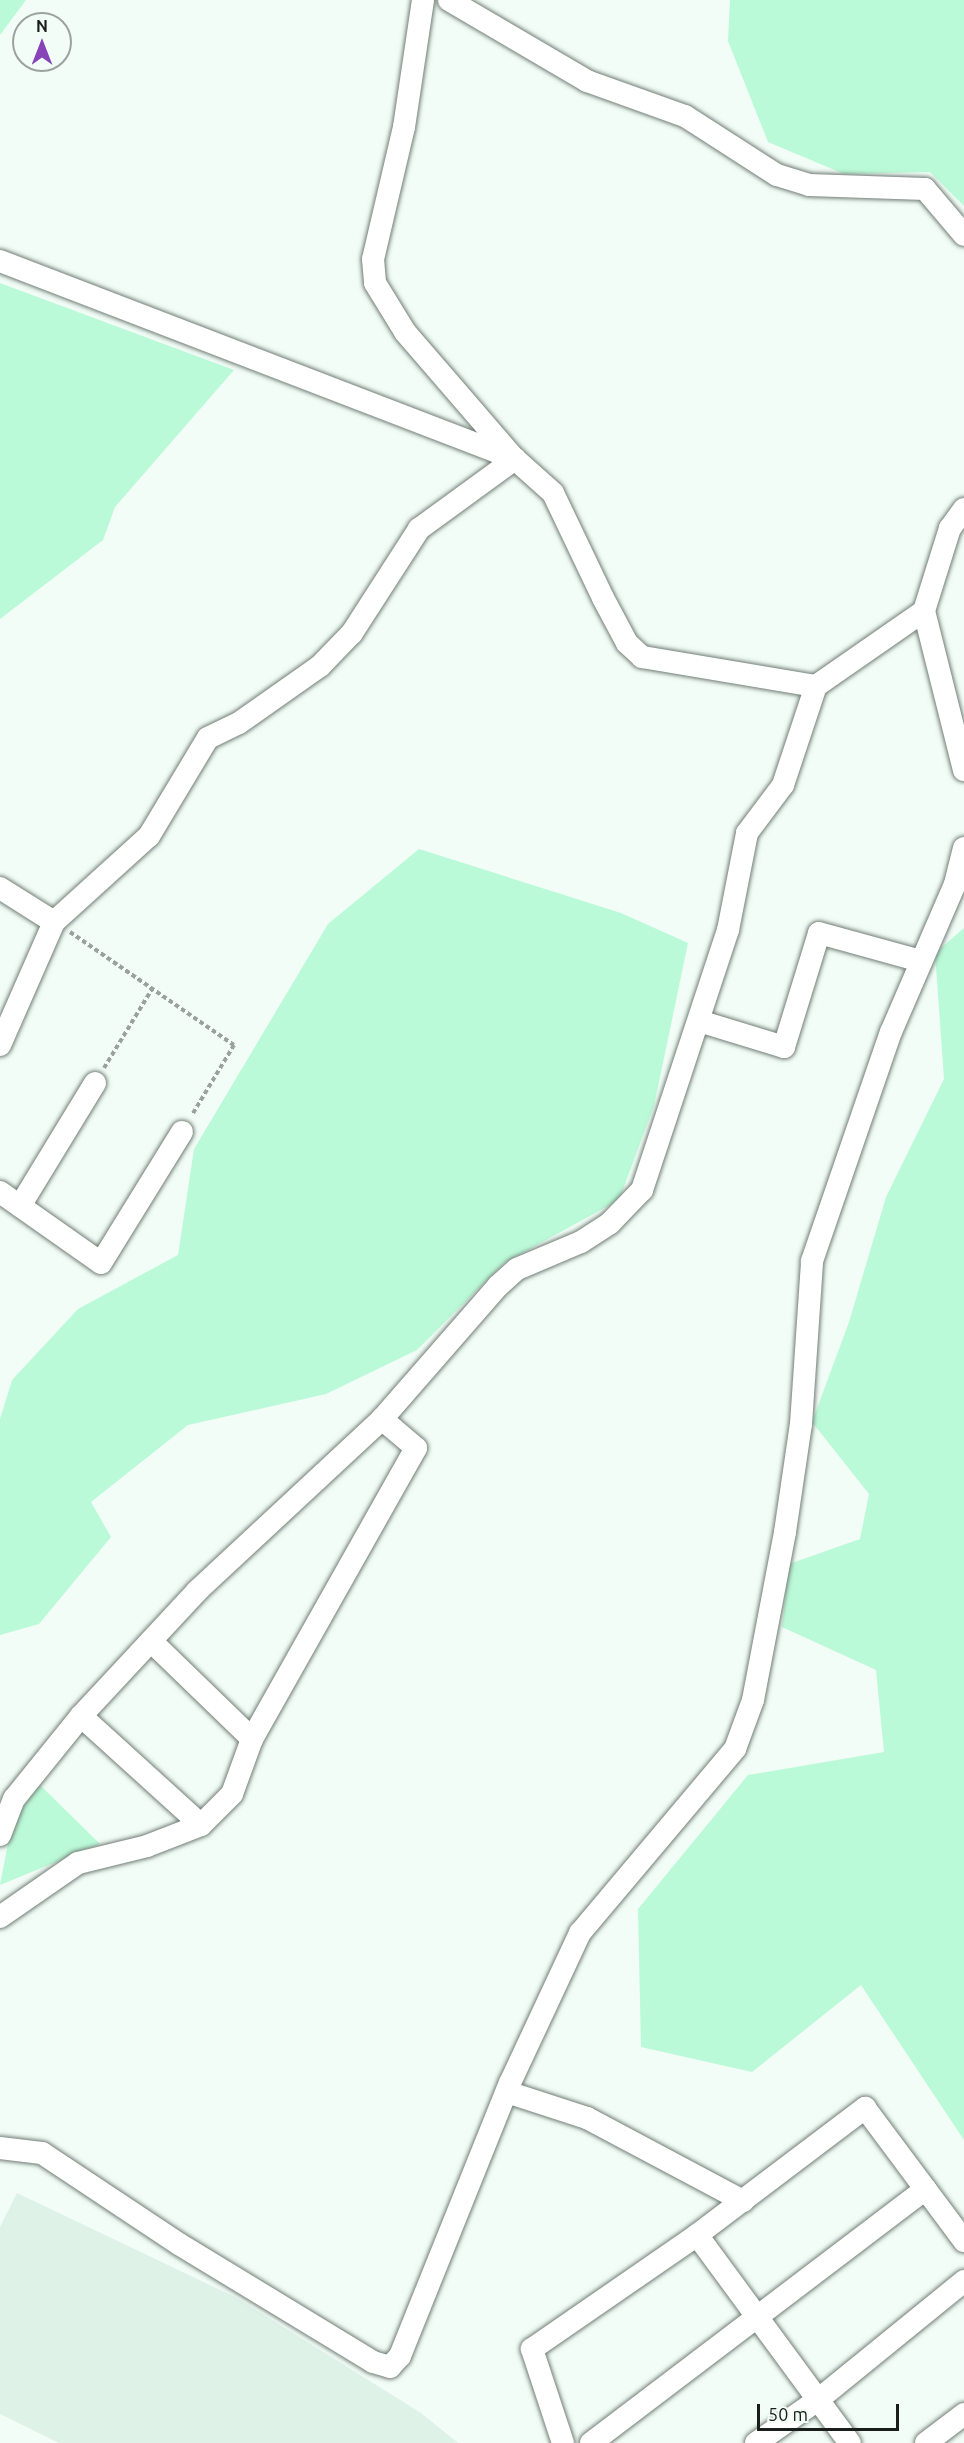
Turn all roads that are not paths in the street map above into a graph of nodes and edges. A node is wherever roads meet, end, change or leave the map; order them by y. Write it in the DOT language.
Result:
graph roads {
  1 [pos="423,0"];
  2 [pos="449,0"];
  3 [pos="964,235"];
  4 [pos="0,261"];
  5 [pos="515,459"];
  6 [pos="964,509"];
  7 [pos="924,611"];
  8 [pos="816,686"];
  9 [pos="964,770"];
  10 [pos="964,848"];
  11 [pos="0,888"];
  12 [pos="54,922"];
  13 [pos="921,961"];
  14 [pos="699,1022"];
  15 [pos="0,1045"];
  16 [pos="95,1083"];
  17 [pos="182,1131"];
  18 [pos="0,1192"];
  19 [pos="20,1206"];
  20 [pos="382,1419"];
  21 [pos="151,1641"];
  22 [pos="81,1716"];
  23 [pos="252,1739"];
  24 [pos="2,1821"];
  25 [pos="201,1825"];
  26 [pos="0,1917"];
  27 [pos="507,2092"];
  28 [pos="0,2148"];
  29 [pos="926,2189"];
  30 [pos="743,2201"];
  31 [pos="698,2235"];
  32 [pos="964,2241"];
  33 [pos="964,2281"];
  34 [pos="758,2317"];
  35 [pos="819,2399"];
  36 [pos="964,2414"];
  37 [pos="563,2443"];
  38 [pos="591,2443"];
  39 [pos="756,2443"];
  40 [pos="850,2443"];
  41 [pos="926,2443"];
  1 -- 5 [label="street"];
  2 -- 3 [label="street"];
  4 -- 5 [label="street"];
  5 -- 8 [label="street"];
  5 -- 12 [label="street"];
  6 -- 7 [label="street"];
  7 -- 8 [label="street"];
  7 -- 9 [label="street"];
  8 -- 14 [label="street"];
  10 -- 13 [label="street"];
  11 -- 12 [label="street"];
  12 -- 15 [label="street"];
  13 -- 14 [label="street"];
  13 -- 27 [label="street"];
  14 -- 20 [label="street"];
  16 -- 19 [label="street"];
  17 -- 19 [label="street"];
  18 -- 19 [label="street"];
  20 -- 21 [label="street"];
  20 -- 23 [label="street"];
  21 -- 22 [label="street"];
  21 -- 23 [label="street"];
  22 -- 24 [label="street"];
  22 -- 25 [label="street"];
  23 -- 25 [label="street"];
  25 -- 26 [label="street"];
  27 -- 28 [label="street"];
  27 -- 30 [label="street"];
  29 -- 30 [label="street"];
  29 -- 32 [label="street"];
  29 -- 34 [label="street"];
  30 -- 31 [label="street"];
  31 -- 34 [label="street"];
  31 -- 37 [label="street"];
  33 -- 35 [label="street"];
  34 -- 35 [label="street"];
  34 -- 38 [label="street"];
  35 -- 39 [label="street"];
  35 -- 40 [label="street"];
  36 -- 41 [label="street"];
}
